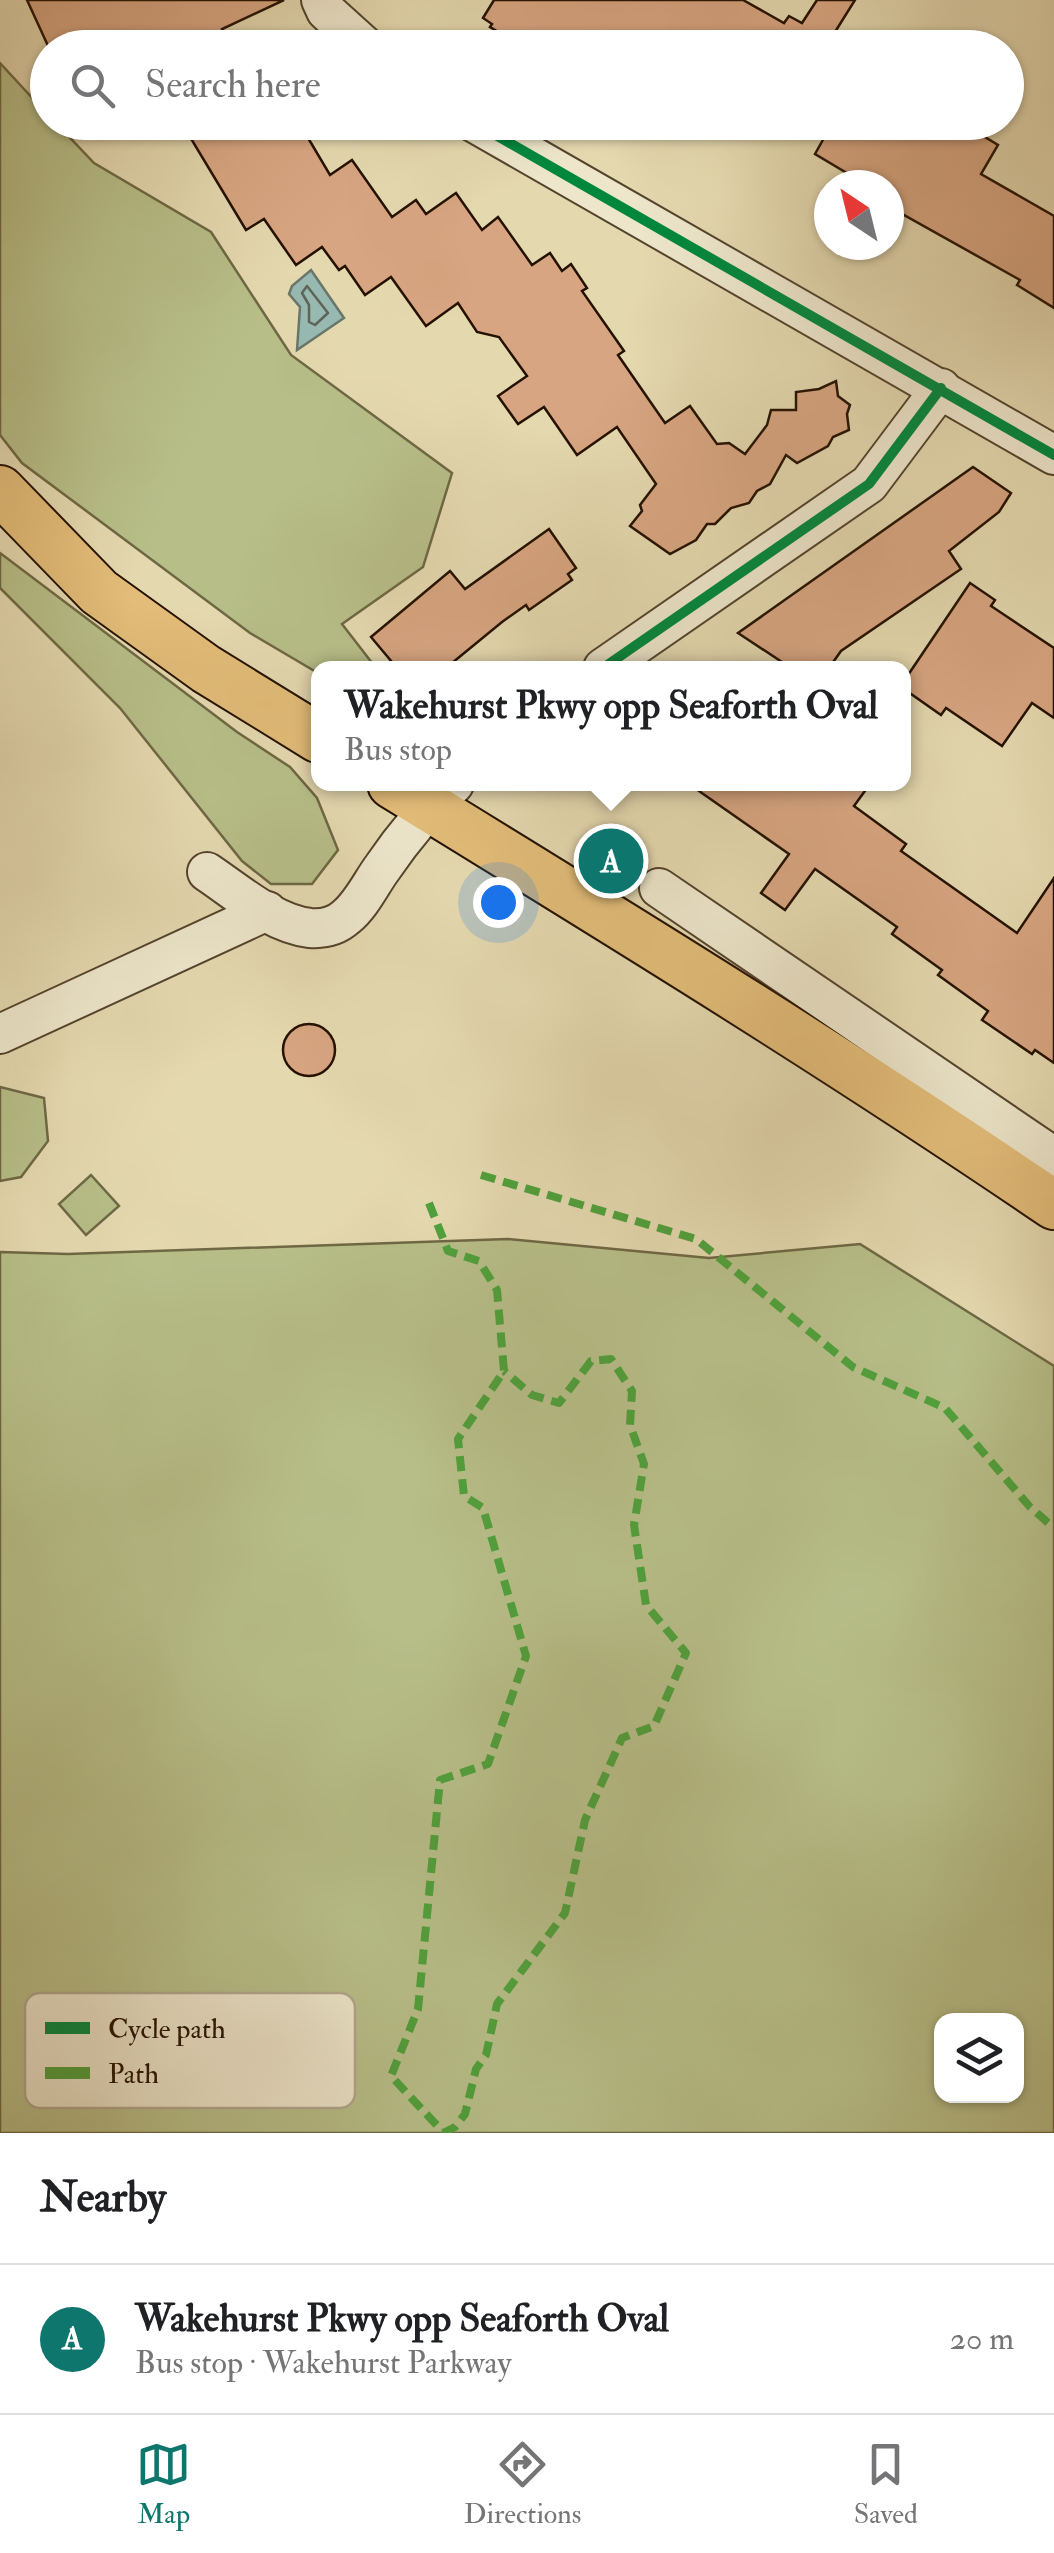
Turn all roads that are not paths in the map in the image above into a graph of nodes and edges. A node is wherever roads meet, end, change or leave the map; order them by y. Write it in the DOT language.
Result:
graph roads {
  1 [pos="321,0"];
  2 [pos="348,30"];
  3 [pos="505,140"];
  4 [pos="941,388"];
  5 [pos="1054,455"];
  6 [pos="0,490"];
  7 [pos="612,661"];
  8 [pos="311,734"];
  9 [pos="425,791"];
  10 [pos="207,872"];
  11 [pos="659,888"];
  12 [pos="267,911"];
  13 [pos="0,1034"];
  14 [pos="1054,1158"];
  15 [pos="1054,1205"];
  1 -- 2 [label="street"];
  3 -- 4 [label="street"];
  4 -- 5 [label="street"];
  4 -- 7 [label="street"];
  6 -- 8 [label="main road"];
  9 -- 12 [label="street"];
  9 -- 15 [label="main road"];
  10 -- 12 [label="street"];
  11 -- 14 [label="street"];
  12 -- 13 [label="street"];
}
